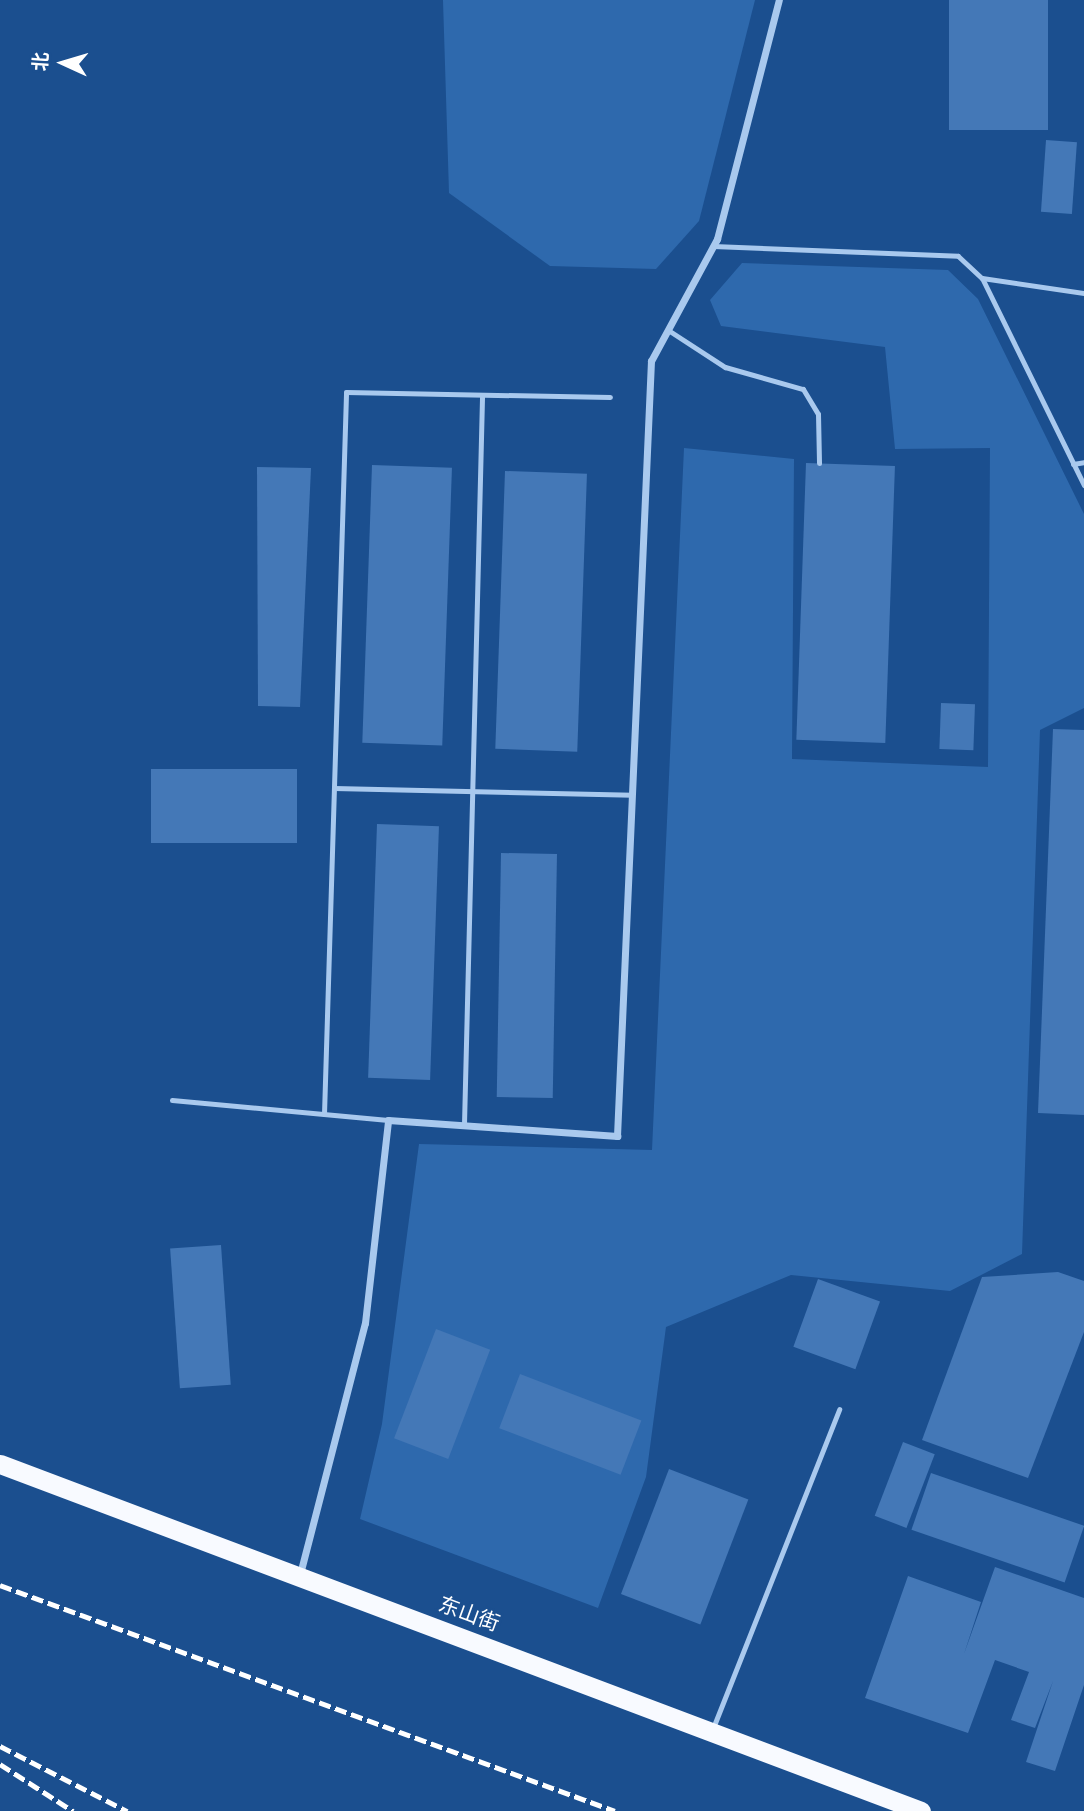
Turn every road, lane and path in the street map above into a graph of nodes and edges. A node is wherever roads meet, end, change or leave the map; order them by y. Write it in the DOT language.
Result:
graph roads {
  1 [pos="779,0"];
  2 [pos="713,246"];
  3 [pos="982,278"];
  4 [pos="1084,293"];
  5 [pos="668,330"];
  6 [pos="482,396"];
  7 [pos="610,397"];
  8 [pos="1084,462"];
  9 [pos="819,463"];
  10 [pos="1073,464"];
  11 [pos="1084,485"];
  12 [pos="334,788"];
  13 [pos="472,790"];
  14 [pos="632,795"];
  15 [pos="172,1100"];
  16 [pos="324,1114"];
  17 [pos="388,1120"];
  18 [pos="464,1124"];
  19 [pos="839,1409"];
  20 [pos="0,1464"];
  21 [pos="300,1575"];
  22 [pos="711,1731"];
  23 [pos="921,1811"];
  1 -- 2 [label="street"];
  2 -- 3 [label="lane"];
  2 -- 5 [label="street"];
  3 -- 4 [label="lane"];
  3 -- 10 [label="lane"];
  5 -- 9 [label="lane"];
  5 -- 14 [label="street"];
  6 -- 7 [label="lane"];
  6 -- 12 [label="lane"];
  6 -- 13 [label="lane"];
  8 -- 10 [label="lane"];
  10 -- 11 [label="lane"];
  12 -- 13 [label="lane"];
  12 -- 16 [label="lane"];
  13 -- 14 [label="lane"];
  13 -- 18 [label="lane"];
  14 -- 18 [label="street"];
  15 -- 16 [label="lane"];
  16 -- 17 [label="lane"];
  17 -- 18 [label="street"];
  17 -- 21 [label="street"];
  19 -- 22 [label="lane"];
  20 -- 21 [label="highway, 东山街"];
  21 -- 22 [label="highway, 东山街"];
  22 -- 23 [label="highway, 东山街"];
}
